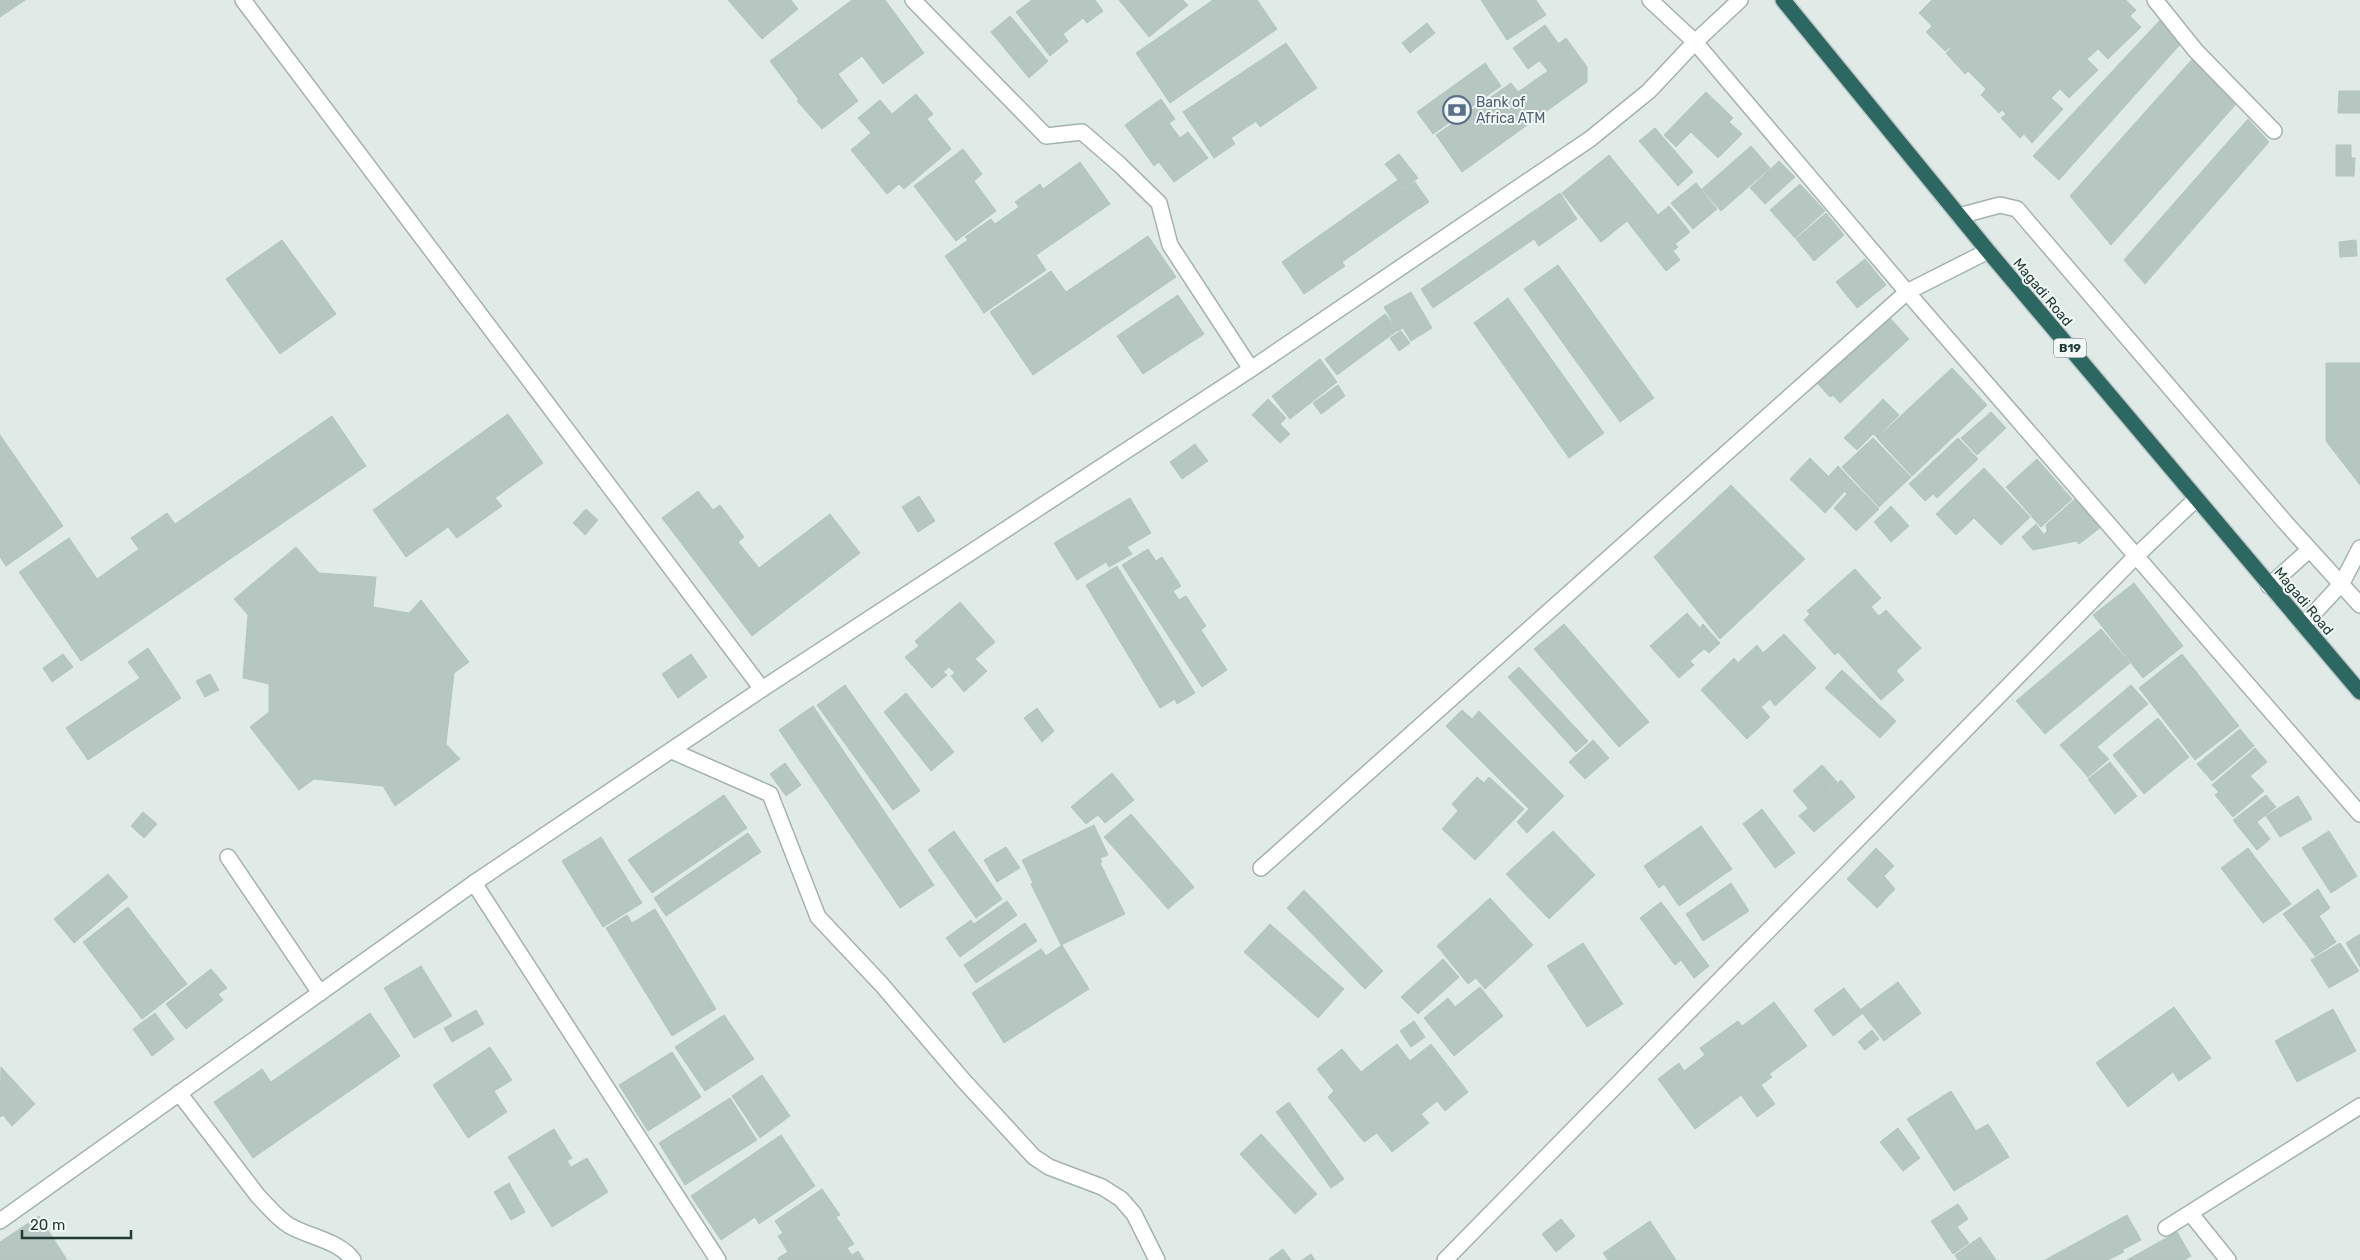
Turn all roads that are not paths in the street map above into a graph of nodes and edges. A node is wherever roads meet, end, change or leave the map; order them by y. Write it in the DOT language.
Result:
graph roads {
  1 [pos="244,0"];
  2 [pos="913,0"];
  3 [pos="1650,0"];
  4 [pos="1740,0"];
  5 [pos="1783,0"];
  6 [pos="2155,0"];
  7 [pos="1696,42"];
  8 [pos="2274,131"];
  9 [pos="1959,216"];
  10 [pos="1988,251"];
  11 [pos="1907,292"];
  12 [pos="1251,369"];
  13 [pos="2196,499"];
  14 [pos="2360,548"];
  15 [pos="2309,550"];
  16 [pos="2135,557"];
  17 [pos="2342,583"];
  18 [pos="2269,586"];
  19 [pos="2360,605"];
  20 [pos="2303,624"];
  21 [pos="762,689"];
  22 [pos="2360,692"];
  23 [pos="672,751"];
  24 [pos="2360,814"];
  25 [pos="228,857"];
  26 [pos="1260,868"];
  27 [pos="474,883"];
  28 [pos="320,993"];
  29 [pos="179,1093"];
  30 [pos="2360,1106"];
  31 [pos="2192,1214"];
  32 [pos="0,1221"];
  33 [pos="2166,1228"];
  34 [pos="353,1260"];
  35 [pos="718,1260"];
  36 [pos="1157,1260"];
  37 [pos="1445,1260"];
  38 [pos="2228,1260"];
  1 -- 21 [label="street"];
  2 -- 12 [label="street"];
  3 -- 7 [label="street"];
  4 -- 7 [label="street"];
  5 -- 9 [label="highway, Magadi Road / B19"];
  6 -- 8 [label="street"];
  7 -- 11 [label="street"];
  7 -- 12 [label="street"];
  9 -- 10 [label="highway, Magadi Road / B19"];
  9 -- 15 [label="street"];
  10 -- 11 [label="street"];
  10 -- 13 [label="highway, Magadi Road / B19"];
  11 -- 16 [label="street"];
  11 -- 26 [label="street"];
  12 -- 21 [label="street"];
  13 -- 16 [label="street"];
  13 -- 18 [label="highway, Magadi Road / B19"];
  14 -- 17 [label="street"];
  15 -- 17 [label="street"];
  15 -- 18 [label="street"];
  16 -- 24 [label="street"];
  16 -- 37 [label="street"];
  17 -- 19 [label="street"];
  17 -- 20 [label="street"];
  18 -- 20 [label="highway, Magadi Road / B19"];
  20 -- 22 [label="highway, Magadi Road / B19"];
  21 -- 23 [label="street"];
  23 -- 27 [label="street"];
  23 -- 36 [label="street"];
  25 -- 28 [label="street"];
  27 -- 28 [label="street"];
  27 -- 35 [label="street"];
  28 -- 29 [label="street"];
  29 -- 32 [label="street"];
  29 -- 34 [label="street"];
  30 -- 31 [label="street"];
  31 -- 33 [label="street"];
  31 -- 38 [label="street"];
}
